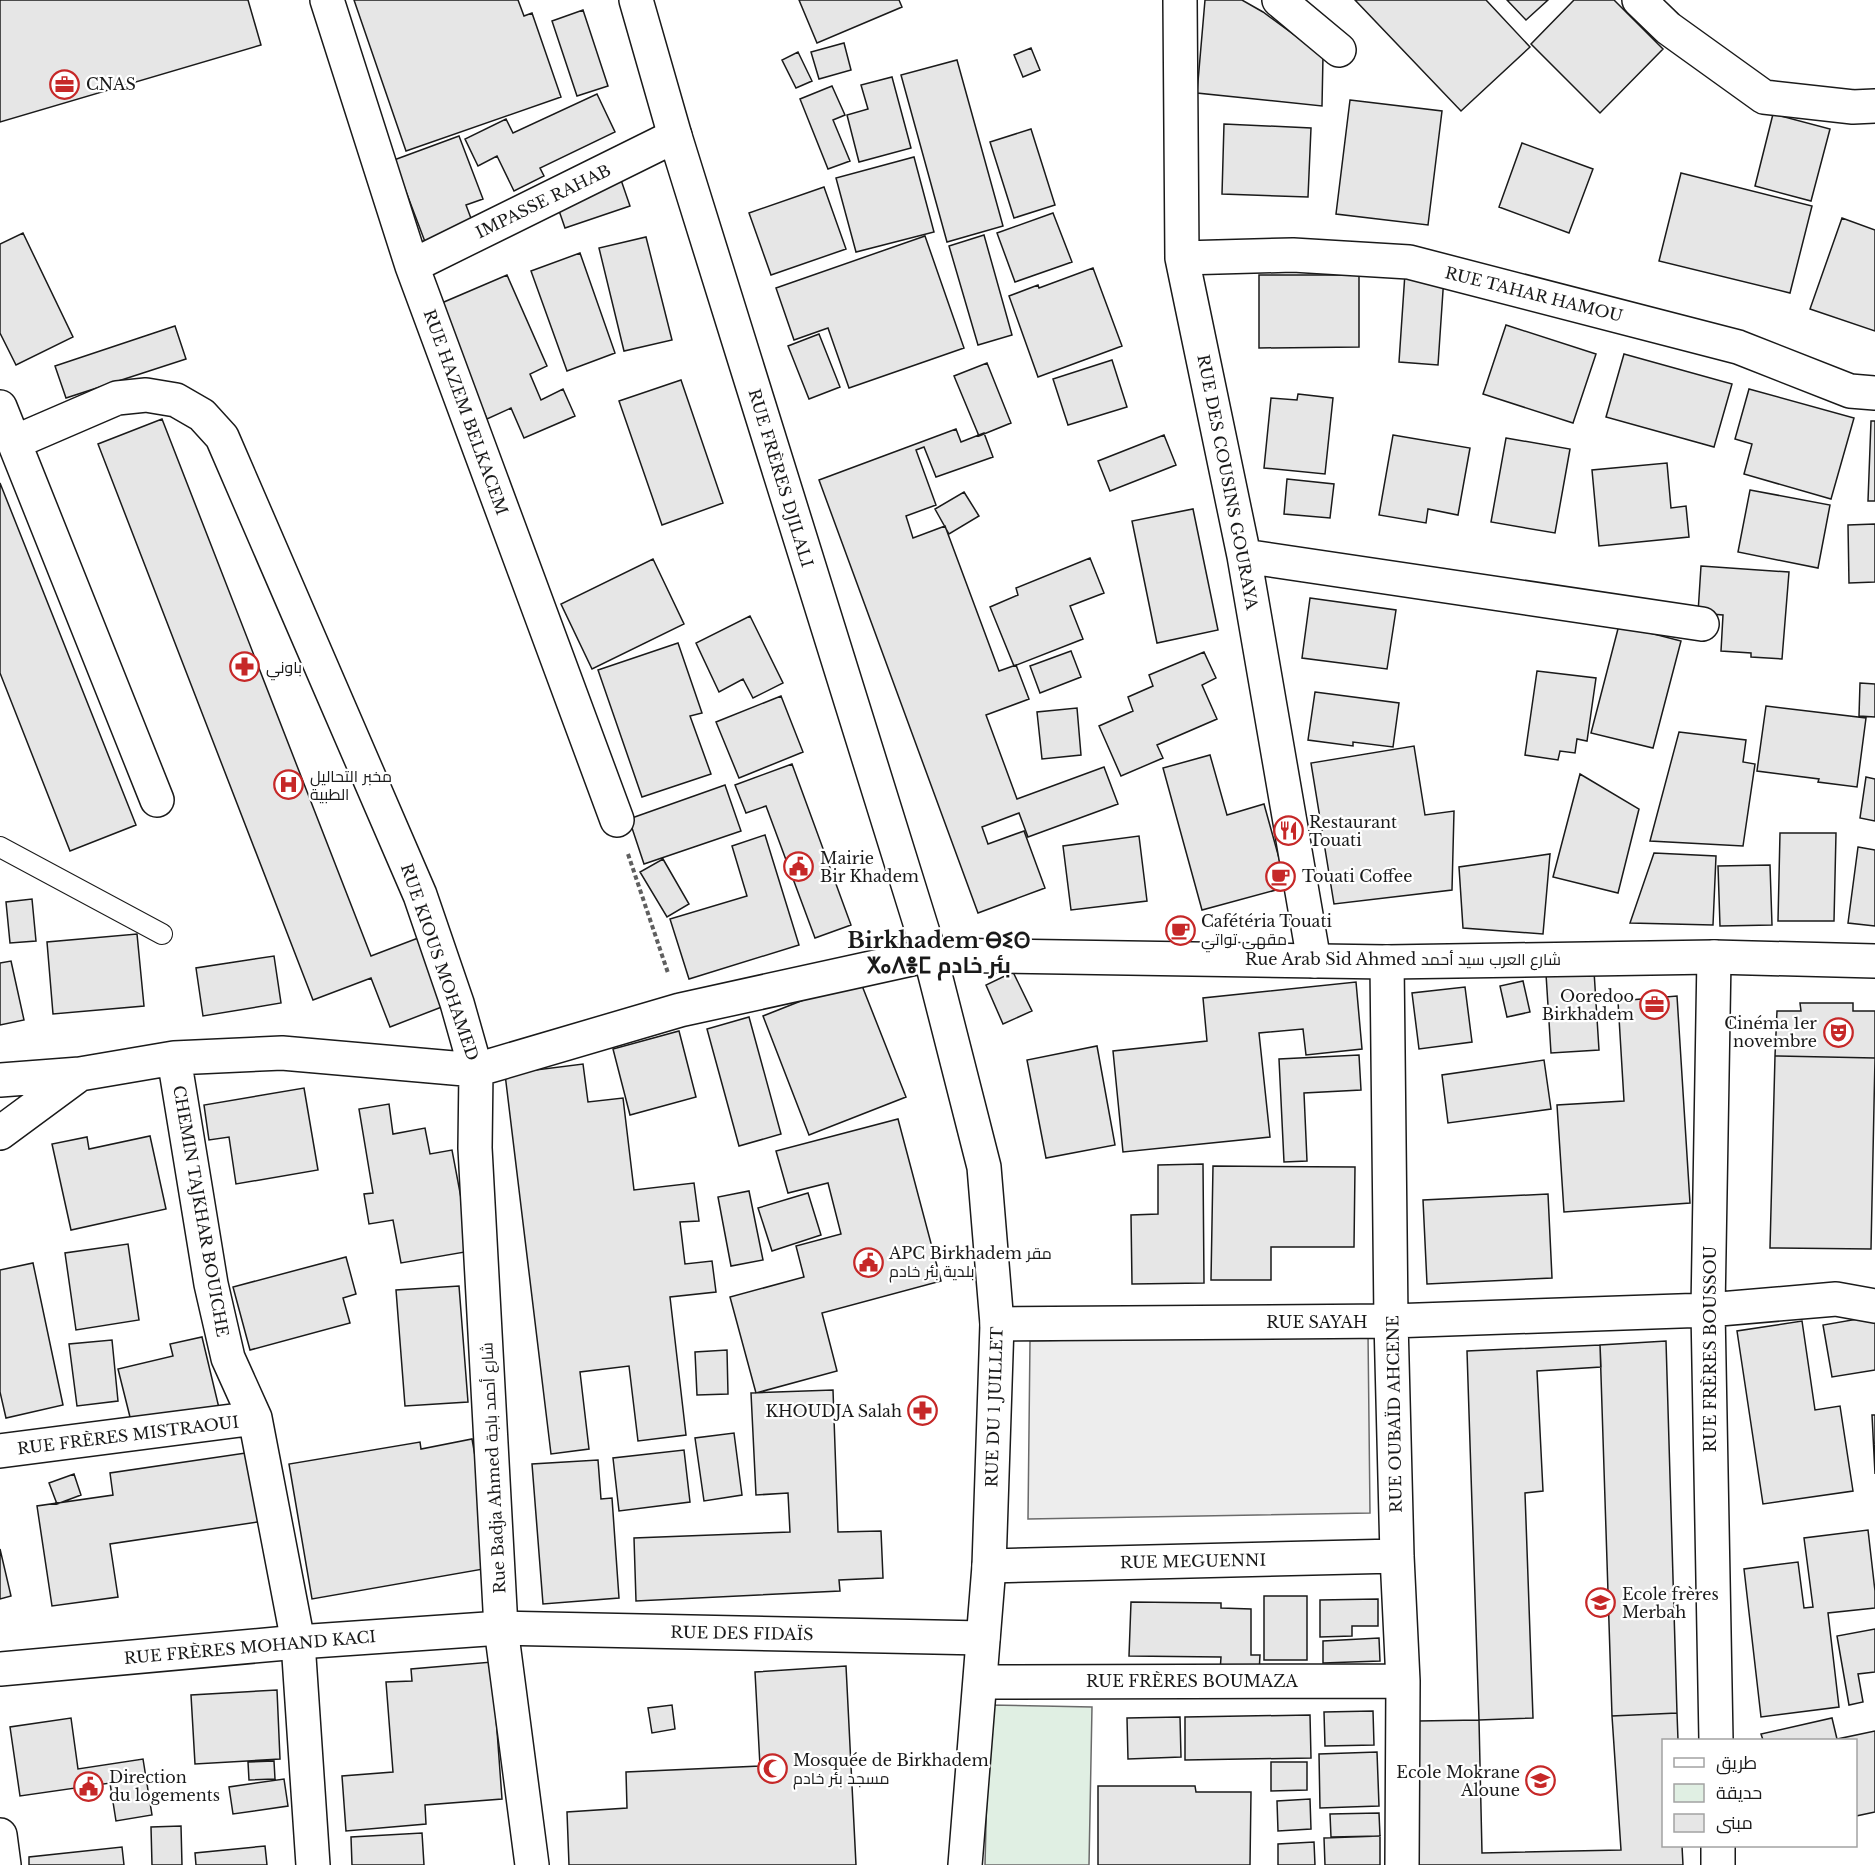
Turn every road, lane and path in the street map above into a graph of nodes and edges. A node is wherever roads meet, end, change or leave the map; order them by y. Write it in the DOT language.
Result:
graph roads {
  1 [pos="327,0"];
  2 [pos="636,0"];
  3 [pos="1180,0"];
  4 [pos="1279,0"];
  5 [pos="1639,0"];
  6 [pos="1339,50"];
  7 [pos="1875,106"];
  8 [pos="675,136"];
  9 [pos="1182,258"];
  10 [pos="412,266"];
  11 [pos="1875,393"];
  12 [pos="0,406"];
  13 [pos="15,442"];
  14 [pos="1244,556"];
  15 [pos="1702,624"];
  16 [pos="158,800"];
  17 [pos="616,820"];
  18 [pos="0,847"];
  19 [pos="162,934"];
  20 [pos="930,955"];
  21 [pos="1714,957"];
  22 [pos="1314,961"];
  23 [pos="1875,961"];
  24 [pos="1387,962"];
  25 [pos="680,1010"];
  26 [pos="174,1058"];
  27 [pos="476,1070"];
  28 [pos="80,1074"];
  29 [pos="0,1080"];
  30 [pos="0,1133"];
  31 [pos="1875,1306"];
  32 [pos="1708,1310"];
  33 [pos="1392,1321"];
  34 [pos="997,1324"];
  35 [pos="255,1418"];
  36 [pos="0,1451"];
  37 [pos="1397,1556"];
  38 [pos="989,1566"];
  39 [pos="501,1628"];
  40 [pos="983,1638"];
  41 [pos="298,1642"];
  42 [pos="0,1669"];
  43 [pos="1403,1681"];
  44 [pos="981,1682"];
  45 [pos="1716,1739"];
  46 [pos="0,1835"];
  47 [pos="1718,1847"];
  48 [pos="4,1865"];
  49 [pos="313,1865"];
  50 [pos="532,1865"];
  51 [pos="965,1865"];
  52 [pos="1401,1865"];
  53 [pos="1718,1865"];
  1 -- 10 [label="street, RUE HAZEM BELKACEM"];
  2 -- 8 [label="street, RUE FRÈRES DJILALI"];
  3 -- 9 [label="street, RUE DES COUSINS GOURAYA"];
  4 -- 6 [label="street"];
  5 -- 7 [label="street"];
  8 -- 10 [label="street, IMPASSE RAHAB"];
  8 -- 20 [label="street, RUE FRÈRES DJILALI"];
  9 -- 11 [label="street, RUE TAHAR HAMOU"];
  9 -- 14 [label="street, RUE DES COUSINS GOURAYA"];
  10 -- 17 [label="street, RUE HAZEM BELKACEM"];
  12 -- 13 [label="street"];
  13 -- 16 [label="street"];
  13 -- 27 [label="street, RUE KIOUS MOHAMED"];
  14 -- 15 [label="street"];
  14 -- 22 [label="street, RUE DES COUSINS GOURAYA"];
  17 -- 25 [label="path"];
  18 -- 19 [label="lane"];
  20 -- 22 [label="street, Rue Arab Sid Ahmed شارع العرب سيد أحمد"];
  20 -- 25 [label="street, RUE KIOUS MOHAMED"];
  20 -- 34 [label="street, RUE DU 1 JUILLET"];
  21 -- 23 [label="street, Rue Arab Sid Ahmed شارع العرب سيد أحمد"];
  21 -- 24 [label="street, Rue Arab Sid Ahmed شارع العرب سيد أحمد"];
  21 -- 32 [label="street, RUE FRÈRES BOUSSOU"];
  22 -- 24 [label="street, Rue Arab Sid Ahmed شارع العرب سيد أحمد"];
  24 -- 33 [label="street, RUE OUBAÏD AHCENE"];
  25 -- 27 [label="street, RUE KIOUS MOHAMED"];
  26 -- 27 [label="street"];
  26 -- 28 [label="street"];
  26 -- 35 [label="street, CHEMIN TAJKHAR BOUICHE"];
  27 -- 39 [label="street, Rue Badja Ahmed شارع أحمد باجة"];
  28 -- 29 [label="street"];
  28 -- 30 [label="street"];
  31 -- 32 [label="street, RUE SAYAH"];
  32 -- 33 [label="street, RUE SAYAH"];
  32 -- 45 [label="street, RUE FRÈRES BOUSSOU"];
  33 -- 34 [label="street, RUE SAYAH"];
  33 -- 37 [label="street, RUE OUBAÏD AHCENE"];
  34 -- 38 [label="street, RUE DU 1 JUILLET"];
  35 -- 36 [label="street, RUE FRÈRES MISTRAOUI"];
  35 -- 41 [label="street, CHEMIN TAJKHAR BOUICHE"];
  37 -- 38 [label="street, RUE MEGUENNI"];
  37 -- 43 [label="street, RUE OUBAÏD AHCENE"];
  38 -- 40 [label="street, RUE DU 1 JUILLET"];
  39 -- 40 [label="street, RUE DES FIDAÏS"];
  39 -- 41 [label="street, RUE FRÈRES MOHAND KACI"];
  39 -- 50 [label="street, Rue Badja Ahmed شارع أحمد باجة"];
  40 -- 44 [label="street, RUE DU 1 JUILLET"];
  41 -- 42 [label="street, RUE FRÈRES MOHAND KACI"];
  41 -- 49 [label="street, CHEMIN TAJKHAR BOUICHE"];
  43 -- 44 [label="street, RUE FRÈRES BOUMAZA"];
  43 -- 52 [label="street, RUE OUBAÏD AHCENE"];
  44 -- 51 [label="street, RUE DU 1 JUILLET"];
  46 -- 48 [label="street"];
  47 -- 53 [label="street"];
}
